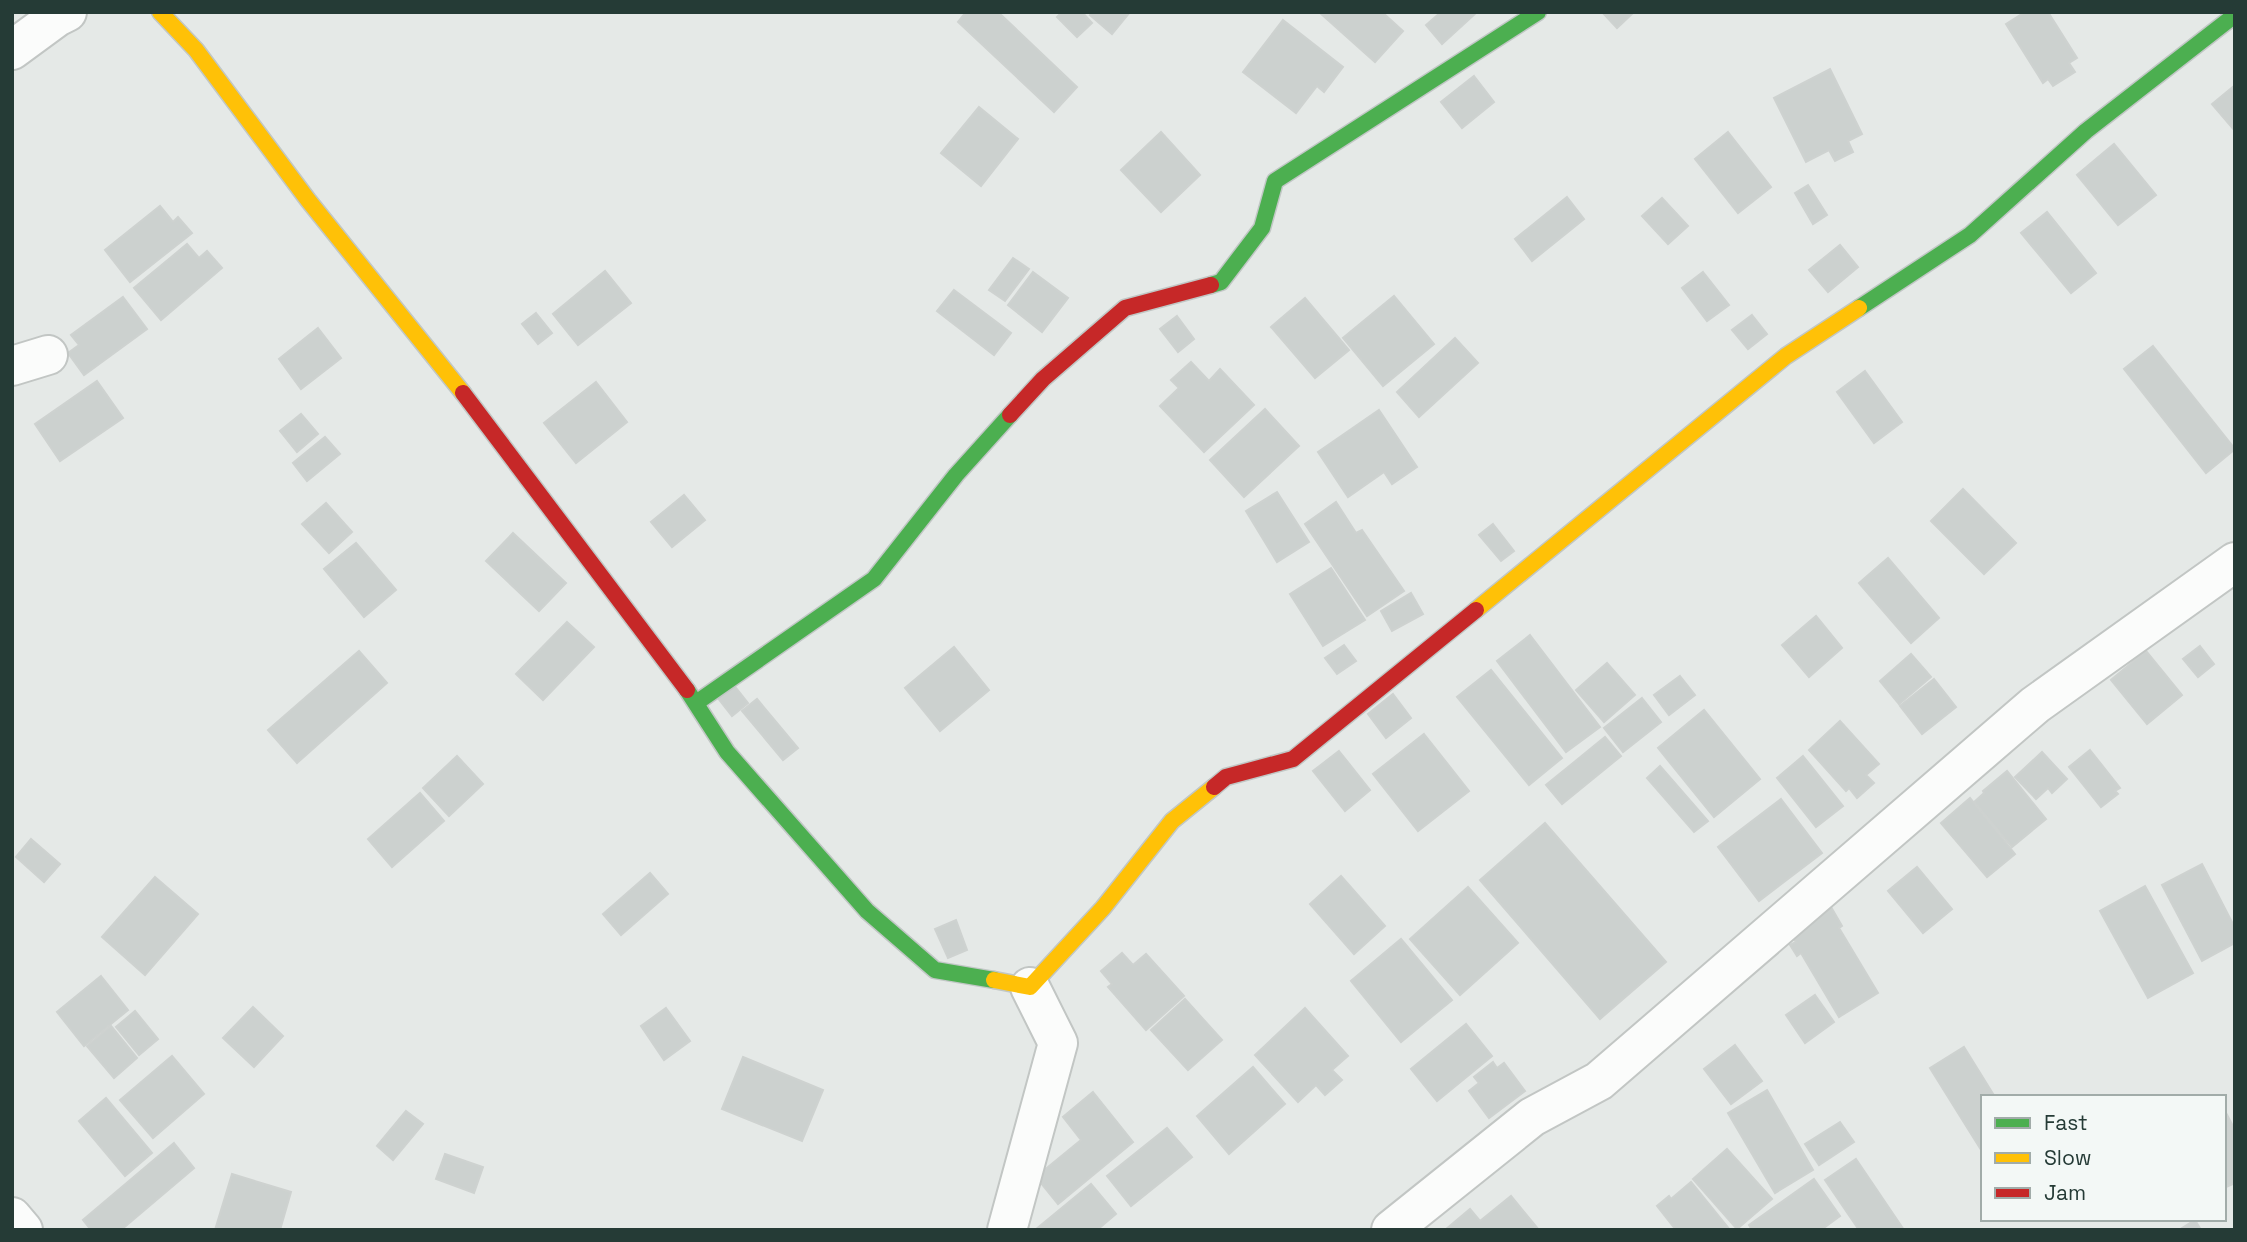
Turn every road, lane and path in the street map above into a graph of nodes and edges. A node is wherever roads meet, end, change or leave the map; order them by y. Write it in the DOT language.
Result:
graph roads {
  1 [pos="68,12"];
  2 [pos="160,12"];
  3 [pos="1538,12"];
  4 [pos="2235,15"];
  5 [pos="12,50"];
  6 [pos="2235,562"];
  7 [pos="696,703"];
  8 [pos="1030,987"];
  9 [pos="12,1217"];
  10 [pos="23,1230"];
  11 [pos="1007,1230"];
  12 [pos="1391,1230"];
  1 -- 5 [label="street"];
  2 -- 7 [label="street"];
  3 -- 7 [label="street"];
  4 -- 8 [label="street"];
  6 -- 12 [label="street"];
  7 -- 8 [label="street"];
  8 -- 11 [label="street"];
  9 -- 10 [label="street"];
}
